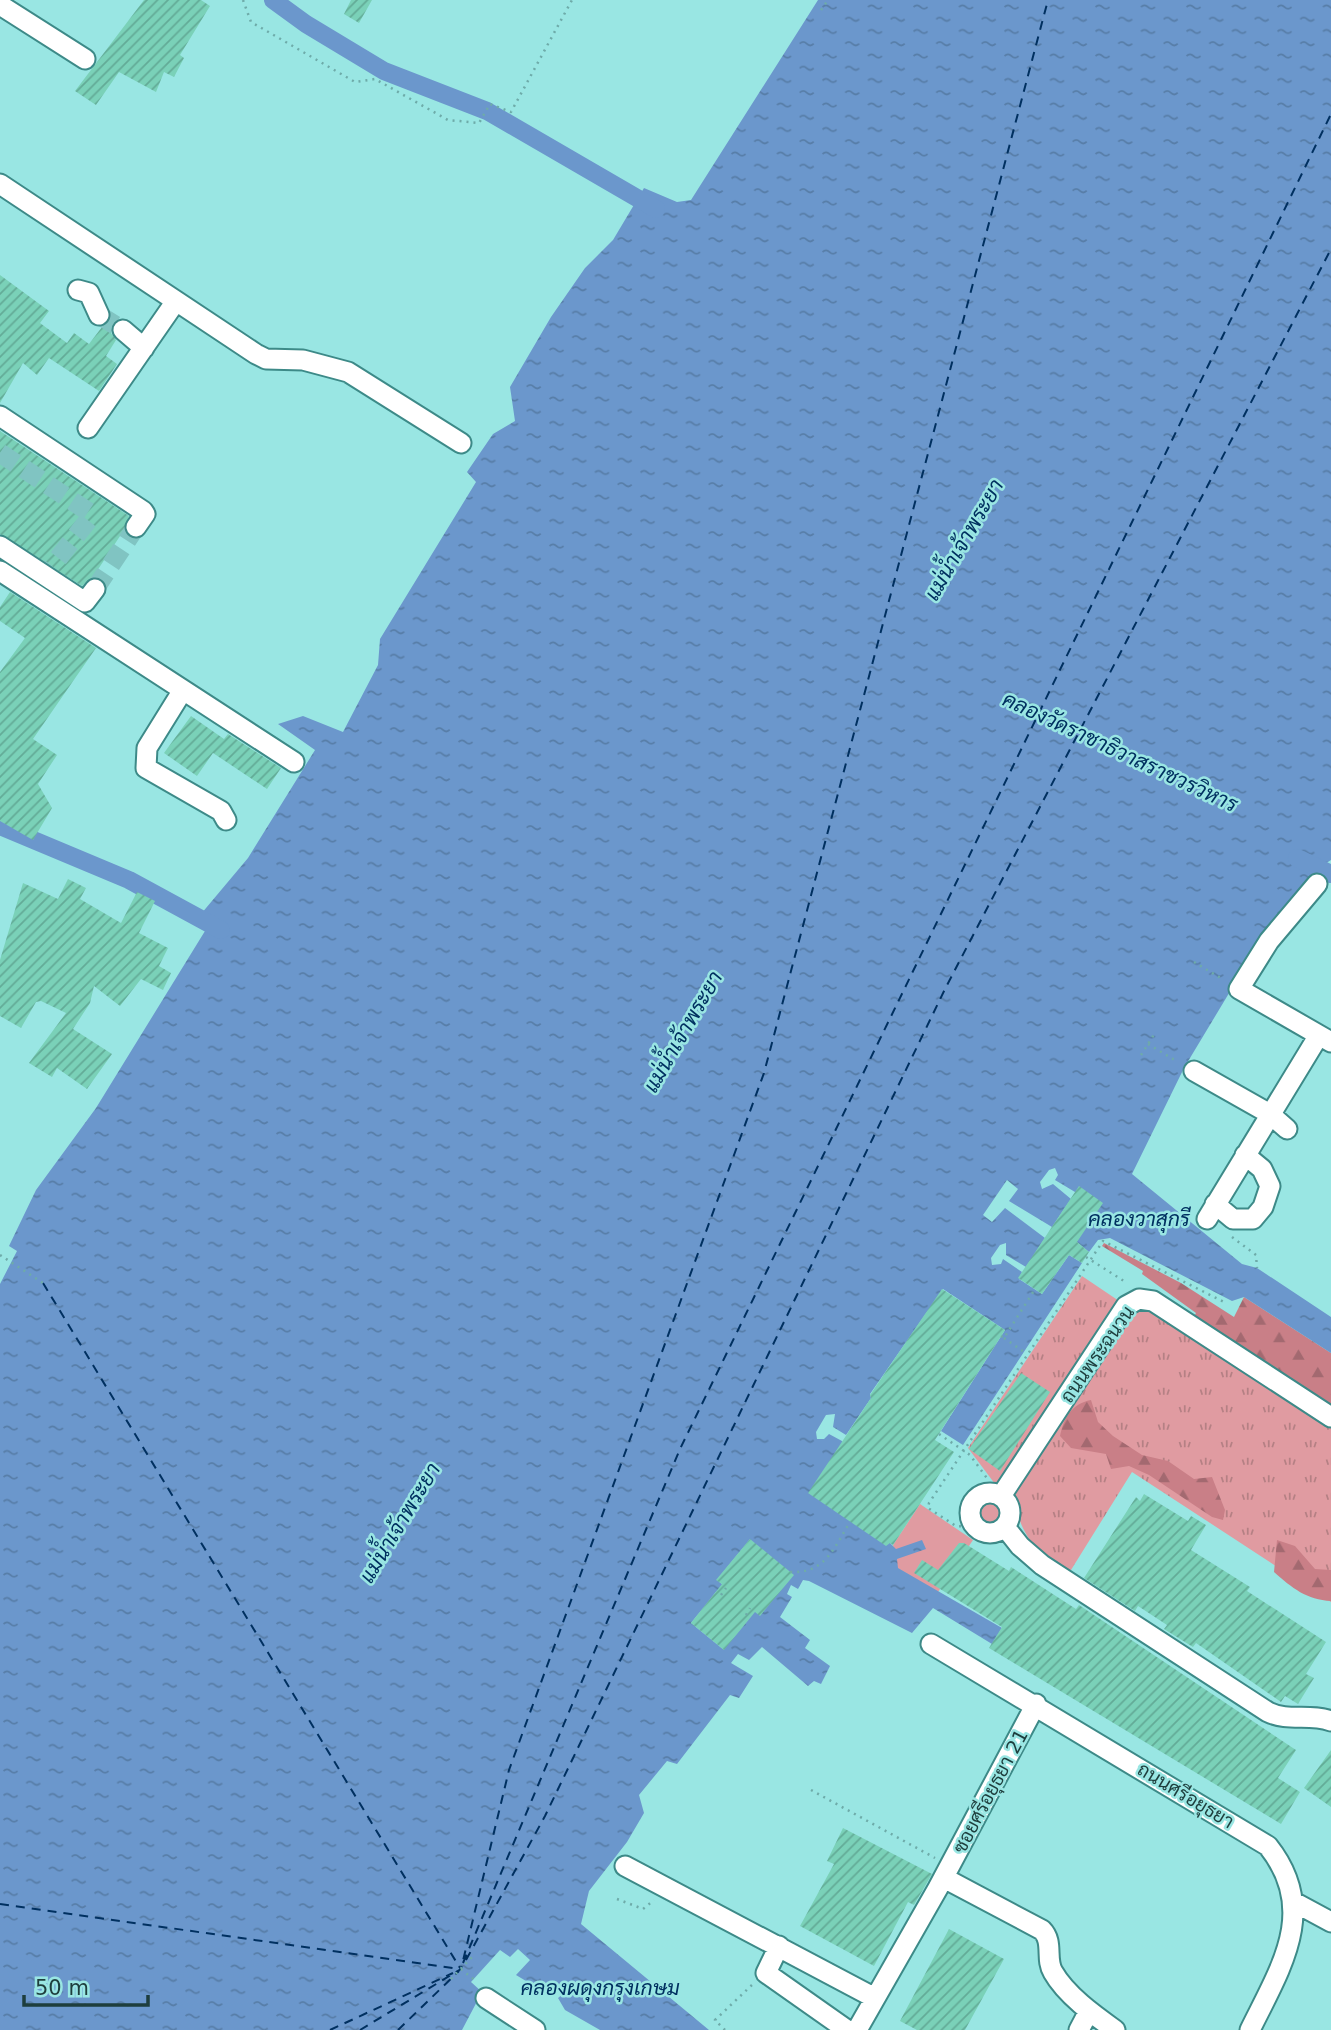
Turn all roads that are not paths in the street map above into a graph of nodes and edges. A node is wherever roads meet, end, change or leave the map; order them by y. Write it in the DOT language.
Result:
graph roads {
  1 [pos="4,4"];
  2 [pos="85,59"];
  3 [pos="0,184"];
  4 [pos="78,290"];
  5 [pos="176,301"];
  6 [pos="99,315"];
  7 [pos="123,330"];
  8 [pos="145,348"];
  9 [pos="0,416"];
  10 [pos="89,428"];
  11 [pos="461,443"];
  12 [pos="136,527"];
  13 [pos="0,545"];
  14 [pos="0,571"];
  15 [pos="95,589"];
  16 [pos="183,690"];
  17 [pos="294,762"];
  18 [pos="226,820"];
  19 [pos="1317,884"];
  20 [pos="1325,1038"];
  21 [pos="1194,1071"];
  22 [pos="1270,1114"];
  23 [pos="1287,1129"];
  24 [pos="1245,1155"];
  25 [pos="1331,1417"];
  26 [pos="997,1494"];
  27 [pos="1005,1527"];
  28 [pos="931,1644"];
  29 [pos="1036,1704"];
  30 [pos="1331,1721"];
  31 [pos="625,1866"];
  32 [pos="947,1872"];
  33 [pos="1294,1902"];
  34 [pos="1331,1922"];
  35 [pos="779,1945"];
  36 [pos="483,1992"];
  37 [pos="873,1997"];
  38 [pos="1089,2011"];
  39 [pos="535,2030"];
  40 [pos="847,2030"];
  41 [pos="857,2030"];
  42 [pos="1079,2030"];
  43 [pos="1115,2030"];
  44 [pos="1250,2030"];
  1 -- 2 [label="street"];
  3 -- 5 [label="street"];
  4 -- 6 [label="street"];
  5 -- 8 [label="street"];
  5 -- 11 [label="street"];
  7 -- 8 [label="street"];
  8 -- 10 [label="street"];
  9 -- 12 [label="street"];
  13 -- 15 [label="street"];
  14 -- 16 [label="street"];
  16 -- 17 [label="street"];
  16 -- 18 [label="street"];
  19 -- 20 [label="street"];
  20 -- 22 [label="street"];
  21 -- 22 [label="street"];
  22 -- 23 [label="street"];
  22 -- 24 [label="street"];
  24 -- 24 [label="street"];
  25 -- 26 [label="street, ถนนพระฉนวน"];
  26 -- 27 [label="street"];
  26 -- 27 [label="street"];
  27 -- 30 [label="street"];
  28 -- 29 [label="street, ถนนศรีอยุธยา"];
  29 -- 32 [label="street, ซอยศรีอยุธยา 21"];
  29 -- 33 [label="street, ถนนศรีอยุธยา"];
  31 -- 35 [label="street"];
  32 -- 37 [label="street, ซอยศรีอยุธยา 21"];
  32 -- 38 [label="street"];
  33 -- 34 [label="street"];
  33 -- 44 [label="street, ถนนศรีอยุธยา"];
  35 -- 37 [label="street"];
  35 -- 40 [label="street"];
  36 -- 39 [label="street"];
  37 -- 41 [label="street, ซอยศรีอยุธยา 21"];
  38 -- 42 [label="street"];
  38 -- 43 [label="street"];
}
